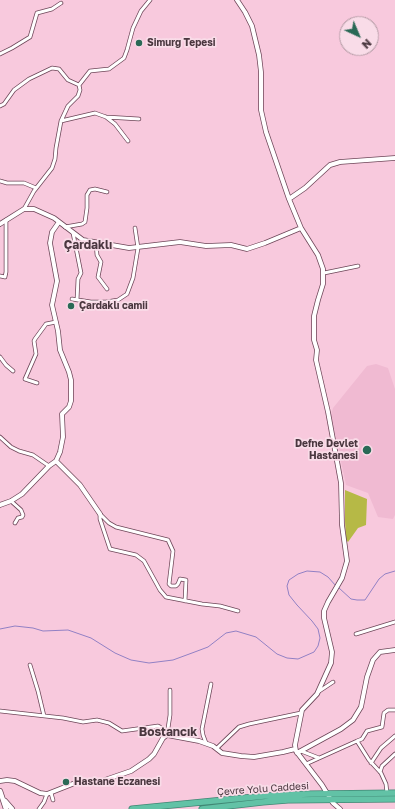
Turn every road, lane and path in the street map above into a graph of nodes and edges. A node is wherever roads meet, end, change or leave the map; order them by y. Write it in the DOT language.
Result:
graph roads {
  1 [pos="150,0"];
  2 [pos="236,0"];
  3 [pos="61,3"];
  4 [pos="0,54"];
  5 [pos="79,85"];
  6 [pos="0,106"];
  7 [pos="106,118"];
  8 [pos="139,119"];
  9 [pos="61,121"];
  10 [pos="128,141"];
  11 [pos="395,158"];
  12 [pos="0,181"];
  13 [pos="36,188"];
  14 [pos="107,192"];
  15 [pos="289,199"];
  16 [pos="24,209"];
  17 [pos="6,220"];
  18 [pos="59,222"];
  19 [pos="0,224"];
  20 [pos="65,227"];
  21 [pos="135,228"];
  22 [pos="301,228"];
  23 [pos="73,234"];
  24 [pos="96,243"];
  25 [pos="138,248"];
  26 [pos="358,266"];
  27 [pos="324,273"];
  28 [pos="0,276"];
  29 [pos="107,289"];
  30 [pos="72,299"];
  31 [pos="77,300"];
  32 [pos="56,322"];
  33 [pos="0,357"];
  34 [pos="13,371"];
  35 [pos="36,383"];
  36 [pos="0,437"];
  37 [pos="56,461"];
  38 [pos="49,466"];
  39 [pos="11,501"];
  40 [pos="0,505"];
  41 [pos="100,514"];
  42 [pos="15,522"];
  43 [pos="185,601"];
  44 [pos="238,611"];
  45 [pos="395,622"];
  46 [pos="356,634"];
  47 [pos="395,650"];
  48 [pos="30,665"];
  49 [pos="333,682"];
  50 [pos="211,684"];
  51 [pos="170,690"];
  52 [pos="318,692"];
  53 [pos="395,710"];
  54 [pos="0,711"];
  55 [pos="301,713"];
  56 [pos="44,716"];
  57 [pos="165,736"];
  58 [pos="395,736"];
  59 [pos="357,741"];
  60 [pos="206,743"];
  61 [pos="217,748"];
  62 [pos="298,751"];
  63 [pos="395,754"];
  64 [pos="320,758"];
  65 [pos="371,762"];
  66 [pos="306,764"];
  67 [pos="380,772"];
  68 [pos="0,781"];
  69 [pos="320,782"];
  70 [pos="387,793"];
  71 [pos="395,793"];
  72 [pos="49,794"];
  73 [pos="313,794"];
  74 [pos="1,795"];
  75 [pos="329,796"];
  76 [pos="53,800"];
  77 [pos="395,800"];
  78 [pos="6,809"];
  79 [pos="12,809"];
  80 [pos="39,809"];
  81 [pos="132,809"];
  82 [pos="202,809"];
  83 [pos="340,809"];
  1 -- 5 [label="street"];
  2 -- 15 [label="street"];
  3 -- 4 [label="street"];
  5 -- 6 [label="street"];
  5 -- 9 [label="street"];
  7 -- 8 [label="street"];
  7 -- 9 [label="street"];
  7 -- 10 [label="street"];
  9 -- 13 [label="street"];
  11 -- 15 [label="street"];
  12 -- 13 [label="street"];
  13 -- 16 [label="street"];
  14 -- 20 [label="street"];
  15 -- 22 [label="street"];
  16 -- 17 [label="street"];
  16 -- 18 [label="street"];
  17 -- 19 [label="street"];
  17 -- 28 [label="street"];
  18 -- 20 [label="street"];
  18 -- 32 [label="street"];
  20 -- 23 [label="street"];
  21 -- 25 [label="street"];
  22 -- 25 [label="street"];
  22 -- 27 [label="street"];
  23 -- 24 [label="street"];
  23 -- 31 [label="street"];
  24 -- 25 [label="street"];
  24 -- 29 [label="street"];
  25 -- 31 [label="street"];
  26 -- 27 [label="street"];
  27 -- 52 [label="street"];
  30 -- 31 [label="street"];
  32 -- 35 [label="street"];
  32 -- 37 [label="street"];
  33 -- 34 [label="street"];
  36 -- 38 [label="street"];
  37 -- 38 [label="street"];
  37 -- 41 [label="street"];
  38 -- 39 [label="street"];
  39 -- 40 [label="street"];
  39 -- 42 [label="street"];
  41 -- 43 [label="street"];
  41 -- 43 [label="street"];
  43 -- 44 [label="street"];
  45 -- 46 [label="street"];
  47 -- 62 [label="street"];
  48 -- 56 [label="street"];
  49 -- 52 [label="street"];
  50 -- 60 [label="street"];
  51 -- 57 [label="street"];
  52 -- 55 [label="street"];
  53 -- 59 [label="street"];
  54 -- 56 [label="street"];
  55 -- 61 [label="street"];
  55 -- 62 [label="street"];
  56 -- 57 [label="street"];
  57 -- 60 [label="street"];
  57 -- 72 [label="street"];
  58 -- 65 [label="street"];
  59 -- 64 [label="street"];
  59 -- 65 [label="street"];
  60 -- 61 [label="street"];
  61 -- 62 [label="street"];
  62 -- 64 [label="street"];
  62 -- 66 [label="street"];
  63 -- 67 [label="street"];
  64 -- 66 [label="street"];
  65 -- 67 [label="street"];
  66 -- 69 [label="street"];
  67 -- 70 [label="street"];
  68 -- 72 [label="street"];
  69 -- 73 [label="street"];
  69 -- 75 [label="street"];
  70 -- 71 [label="highway, Çevre Yolu Caddesi"];
  70 -- 75 [label="highway, Çevre Yolu Caddesi"];
  72 -- 76 [label="street"];
  72 -- 80 [label="street"];
  73 -- 75 [label="highway, Çevre Yolu Caddesi"];
  73 -- 81 [label="highway, Çevre Yolu Caddesi"];
  74 -- 78 [label="main road"];
  74 -- 79 [label="main road"];
  75 -- 77 [label="highway, Çevre Yolu Caddesi"];
  75 -- 82 [label="highway, Çevre Yolu Caddesi"];
  75 -- 83 [label="street"];
}
